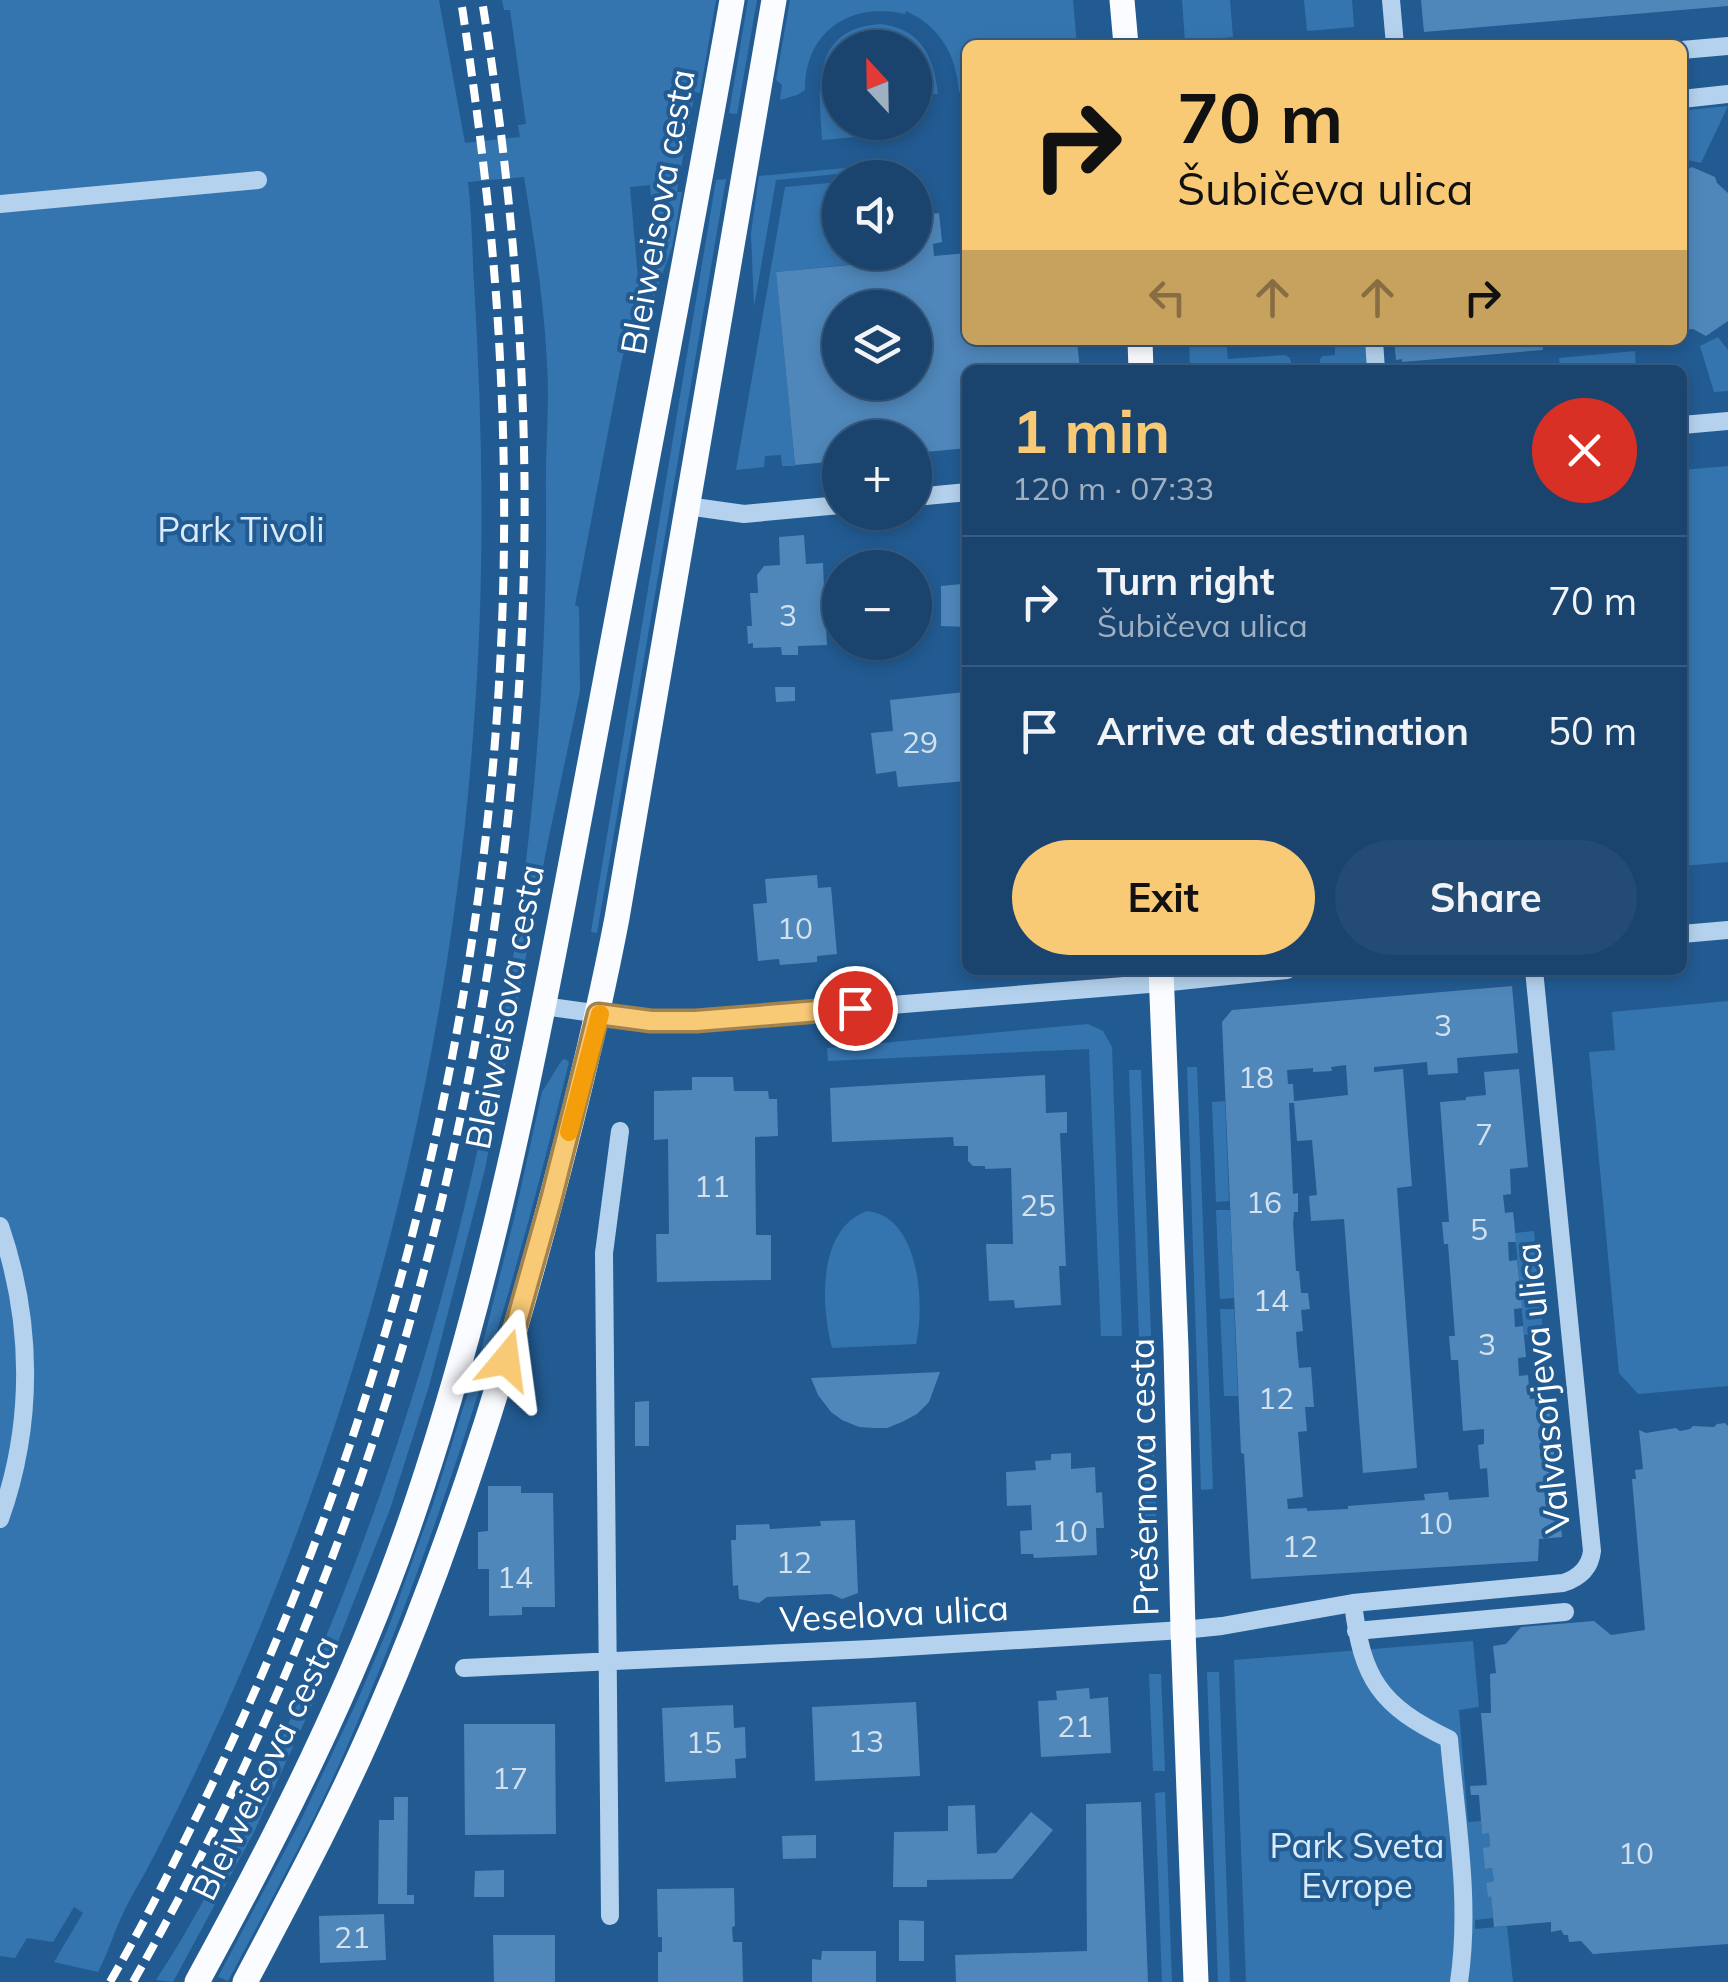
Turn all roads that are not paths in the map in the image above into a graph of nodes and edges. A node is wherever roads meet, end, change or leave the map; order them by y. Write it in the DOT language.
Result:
graph roads {
  1 [pos="732,0"];
  2 [pos="774,0"];
  3 [pos="1122,0"];
  4 [pos="1392,0"];
  5 [pos="1126,40"];
  6 [pos="1395,40"];
  7 [pos="1728,46"];
  8 [pos="1687,50"];
  9 [pos="1728,94"];
  10 [pos="1687,98"];
  11 [pos="258,180"];
  12 [pos="0,204"];
  13 [pos="1728,421"];
  14 [pos="1687,425"];
  15 [pos="962,493"];
  16 [pos="932,495"];
  17 [pos="687,506"];
  18 [pos="822,507"];
  19 [pos="1728,930"];
  20 [pos="1687,934"];
  21 [pos="1534,975"];
  22 [pos="1161,976"];
  23 [pos="543,1006"];
  24 [pos="598,1014"];
  25 [pos="620,1130"];
  26 [pos="0,1226"];
  27 [pos="0,1519"];
  28 [pos="1352,1603"];
  29 [pos="1565,1612"];
  30 [pos="1183,1630"];
  31 [pos="1356,1632"];
  32 [pos="608,1660"];
  33 [pos="464,1668"];
  34 [pos="610,1916"];
  35 [pos="197,1982"];
  36 [pos="244,1982"];
  37 [pos="1196,1982"];
  38 [pos="1459,1982"];
  1 -- 23 [label="main road, Bleiweisova cesta"];
  2 -- 17 [label="main road"];
  3 -- 5 [label="main road"];
  4 -- 6 [label="street"];
  7 -- 8 [label="street"];
  9 -- 10 [label="street"];
  11 -- 12 [label="street"];
  13 -- 14 [label="street"];
  15 -- 16 [label="street"];
  17 -- 18 [label="street"];
  17 -- 24 [label="main road"];
  19 -- 20 [label="street"];
  21 -- 28 [label="street, Valvasorjeva ulica"];
  22 -- 24 [label="street"];
  22 -- 30 [label="main road, Prešernova cesta"];
  23 -- 24 [label="street"];
  23 -- 35 [label="main road, Bleiweisova cesta"];
  24 -- 36 [label="main road"];
  25 -- 32 [label="street"];
  26 -- 27 [label="street"];
  28 -- 30 [label="street, Valvasorjeva ulica"];
  28 -- 31 [label="street"];
  29 -- 31 [label="street"];
  30 -- 32 [label="street, Veselova ulica"];
  30 -- 37 [label="main road, Prešernova cesta"];
  31 -- 38 [label="street"];
  32 -- 33 [label="street, Veselova ulica"];
  32 -- 34 [label="street"];
}
